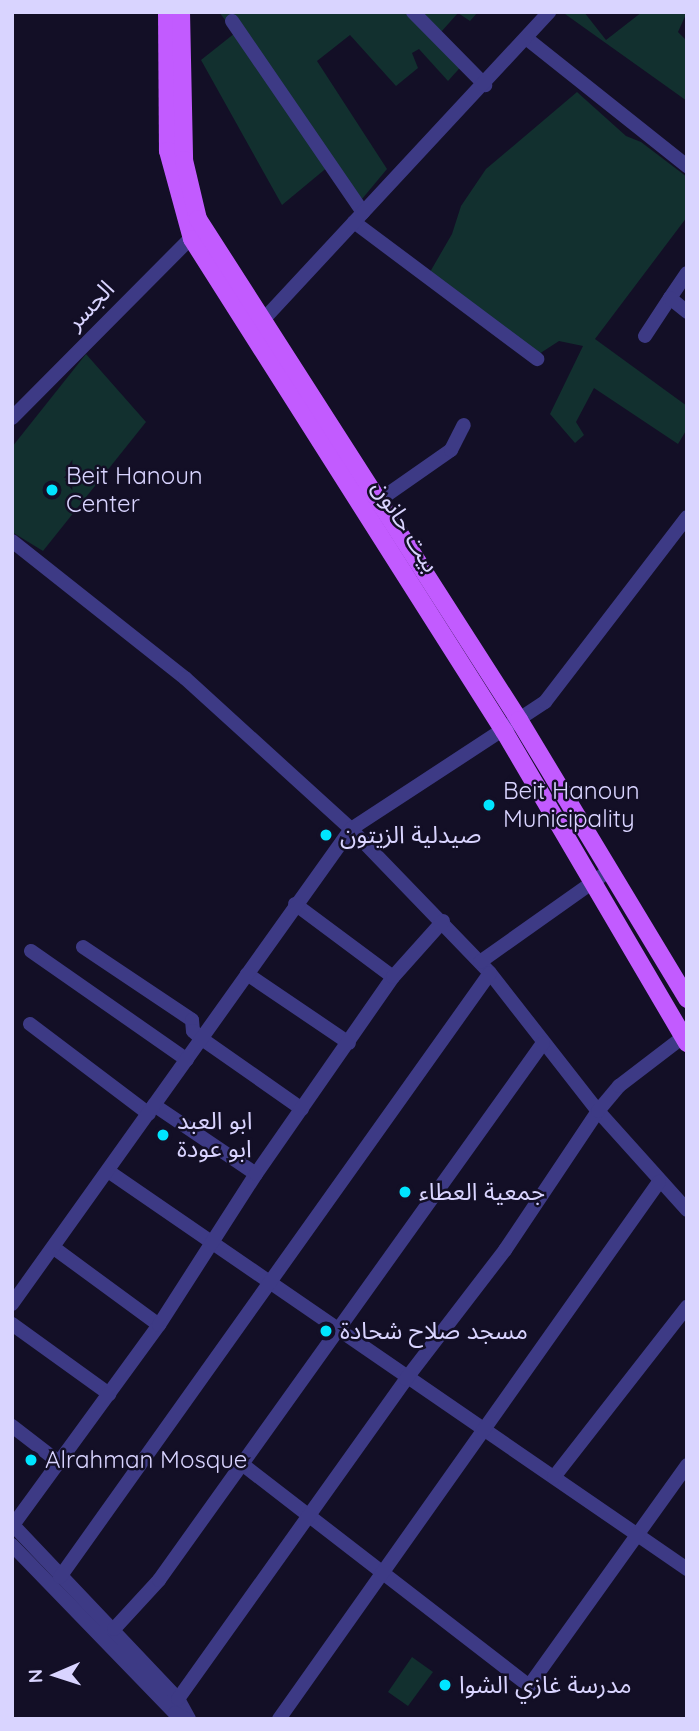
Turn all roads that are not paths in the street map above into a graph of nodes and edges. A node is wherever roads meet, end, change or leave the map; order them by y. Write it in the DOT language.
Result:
graph roads {
  1 [pos="167,12"];
  2 [pos="181,12"];
  3 [pos="413,12"];
  4 [pos="549,12"];
  5 [pos="232,21"];
  6 [pos="526,38"];
  7 [pos="485,85"];
  8 [pos="687,166"];
  9 [pos="358,217"];
  10 [pos="197,232"];
  11 [pos="687,273"];
  12 [pos="670,298"];
  13 [pos="687,312"];
  14 [pos="264,319"];
  15 [pos="645,336"];
  16 [pos="537,359"];
  17 [pos="12,418"];
  18 [pos="464,425"];
  19 [pos="378,500"];
  20 [pos="687,517"];
  21 [pos="12,541"];
  22 [pos="519,720"];
  23 [pos="504,731"];
  24 [pos="351,829"];
  25 [pos="610,870"];
  26 [pos="591,883"];
  27 [pos="295,904"];
  28 [pos="443,921"];
  29 [pos="83,947"];
  30 [pos="31,951"];
  31 [pos="663,960"];
  32 [pos="485,967"];
  33 [pos="644,972"];
  34 [pos="247,974"];
  35 [pos="393,977"];
  36 [pos="687,999"];
  37 [pos="30,1024"];
  38 [pos="202,1039"];
  39 [pos="685,1040"];
  40 [pos="543,1043"];
  41 [pos="349,1044"];
  42 [pos="187,1060"];
  43 [pos="302,1108"];
  44 [pos="152,1110"];
  45 [pos="598,1111"];
  46 [pos="107,1171"];
  47 [pos="256,1174"];
  48 [pos="659,1182"];
  49 [pos="687,1210"];
  50 [pos="214,1244"];
  51 [pos="54,1248"];
  52 [pos="12,1277"];
  53 [pos="272,1284"];
  54 [pos="26,1286"];
  55 [pos="12,1304"];
  56 [pos="687,1307"];
  57 [pos="12,1324"];
  58 [pos="159,1325"];
  59 [pos="337,1330"];
  60 [pos="406,1379"];
  61 [pos="109,1394"];
  62 [pos="12,1426"];
  63 [pos="484,1433"];
  64 [pos="60,1463"];
  65 [pos="242,1464"];
  66 [pos="687,1465"];
  67 [pos="554,1477"];
  68 [pos="308,1517"];
  69 [pos="13,1525"];
  70 [pos="635,1533"];
  71 [pos="12,1545"];
  72 [pos="687,1569"];
  73 [pos="379,1573"];
  74 [pos="60,1577"];
  75 [pos="114,1629"];
  76 [pos="178,1699"];
  77 [pos="188,1719"];
  78 [pos="279,1719"];
  1 -- 10 [label="main road, بيت حانون"];
  2 -- 10 [label="main road, بيت حانون"];
  3 -- 7 [label="street"];
  4 -- 6 [label="street"];
  5 -- 9 [label="street"];
  6 -- 7 [label="street"];
  6 -- 8 [label="street"];
  7 -- 9 [label="street"];
  9 -- 14 [label="street"];
  9 -- 16 [label="street"];
  10 -- 14 [label="main road, بيت حانون"];
  10 -- 17 [label="street, الجسر"];
  10 -- 23 [label="main road, بيت حانون"];
  11 -- 12 [label="street"];
  12 -- 13 [label="street"];
  12 -- 15 [label="street"];
  14 -- 19 [label="main road, بيت حانون"];
  18 -- 19 [label="street"];
  19 -- 22 [label="main road, بيت حانون"];
  20 -- 22 [label="street"];
  21 -- 24 [label="street"];
  22 -- 23 [label="street"];
  22 -- 25 [label="main road, بيت حانون"];
  23 -- 24 [label="street"];
  23 -- 26 [label="main road, بيت حانون"];
  24 -- 27 [label="street"];
  24 -- 28 [label="street"];
  25 -- 26 [label="street"];
  25 -- 31 [label="main road, بيت حانون"];
  26 -- 32 [label="street"];
  26 -- 33 [label="main road, بيت حانون"];
  27 -- 34 [label="street"];
  27 -- 35 [label="street"];
  28 -- 32 [label="street"];
  28 -- 35 [label="street"];
  29 -- 38 [label="street"];
  30 -- 42 [label="street"];
  31 -- 33 [label="street"];
  31 -- 36 [label="main road, بيت حانون"];
  32 -- 40 [label="street"];
  32 -- 53 [label="street"];
  33 -- 39 [label="main road, بيت حانون"];
  34 -- 38 [label="street"];
  34 -- 41 [label="street"];
  35 -- 41 [label="street"];
  37 -- 44 [label="street"];
  38 -- 42 [label="street"];
  38 -- 43 [label="street"];
  39 -- 45 [label="street"];
  40 -- 45 [label="street"];
  40 -- 59 [label="street"];
  41 -- 43 [label="street"];
  42 -- 44 [label="street"];
  43 -- 47 [label="street"];
  44 -- 46 [label="street"];
  44 -- 47 [label="street"];
  45 -- 48 [label="street"];
  45 -- 60 [label="street"];
  46 -- 50 [label="street"];
  46 -- 51 [label="street"];
  47 -- 50 [label="street"];
  48 -- 49 [label="street"];
  48 -- 63 [label="street"];
  50 -- 53 [label="street"];
  50 -- 58 [label="street"];
  51 -- 54 [label="street"];
  51 -- 58 [label="street"];
  52 -- 54 [label="street"];
  53 -- 59 [label="street"];
  53 -- 74 [label="street"];
  54 -- 55 [label="street"];
  56 -- 67 [label="street"];
  57 -- 61 [label="street"];
  58 -- 61 [label="street"];
  59 -- 60 [label="street"];
  59 -- 65 [label="street"];
  60 -- 63 [label="street"];
  60 -- 68 [label="street"];
  61 -- 64 [label="street"];
  62 -- 64 [label="street"];
  63 -- 67 [label="street"];
  63 -- 73 [label="street"];
  64 -- 69 [label="street"];
  65 -- 68 [label="street"];
  65 -- 75 [label="street"];
  66 -- 70 [label="street"];
  67 -- 70 [label="street"];
  68 -- 73 [label="street"];
  68 -- 76 [label="street"];
  69 -- 74 [label="street"];
  70 -- 72 [label="street"];
  70 -- 73 [label="street"];
  71 -- 77 [label="street"];
  73 -- 78 [label="street"];
  74 -- 75 [label="street"];
  75 -- 76 [label="street"];
  76 -- 77 [label="street"];
}
